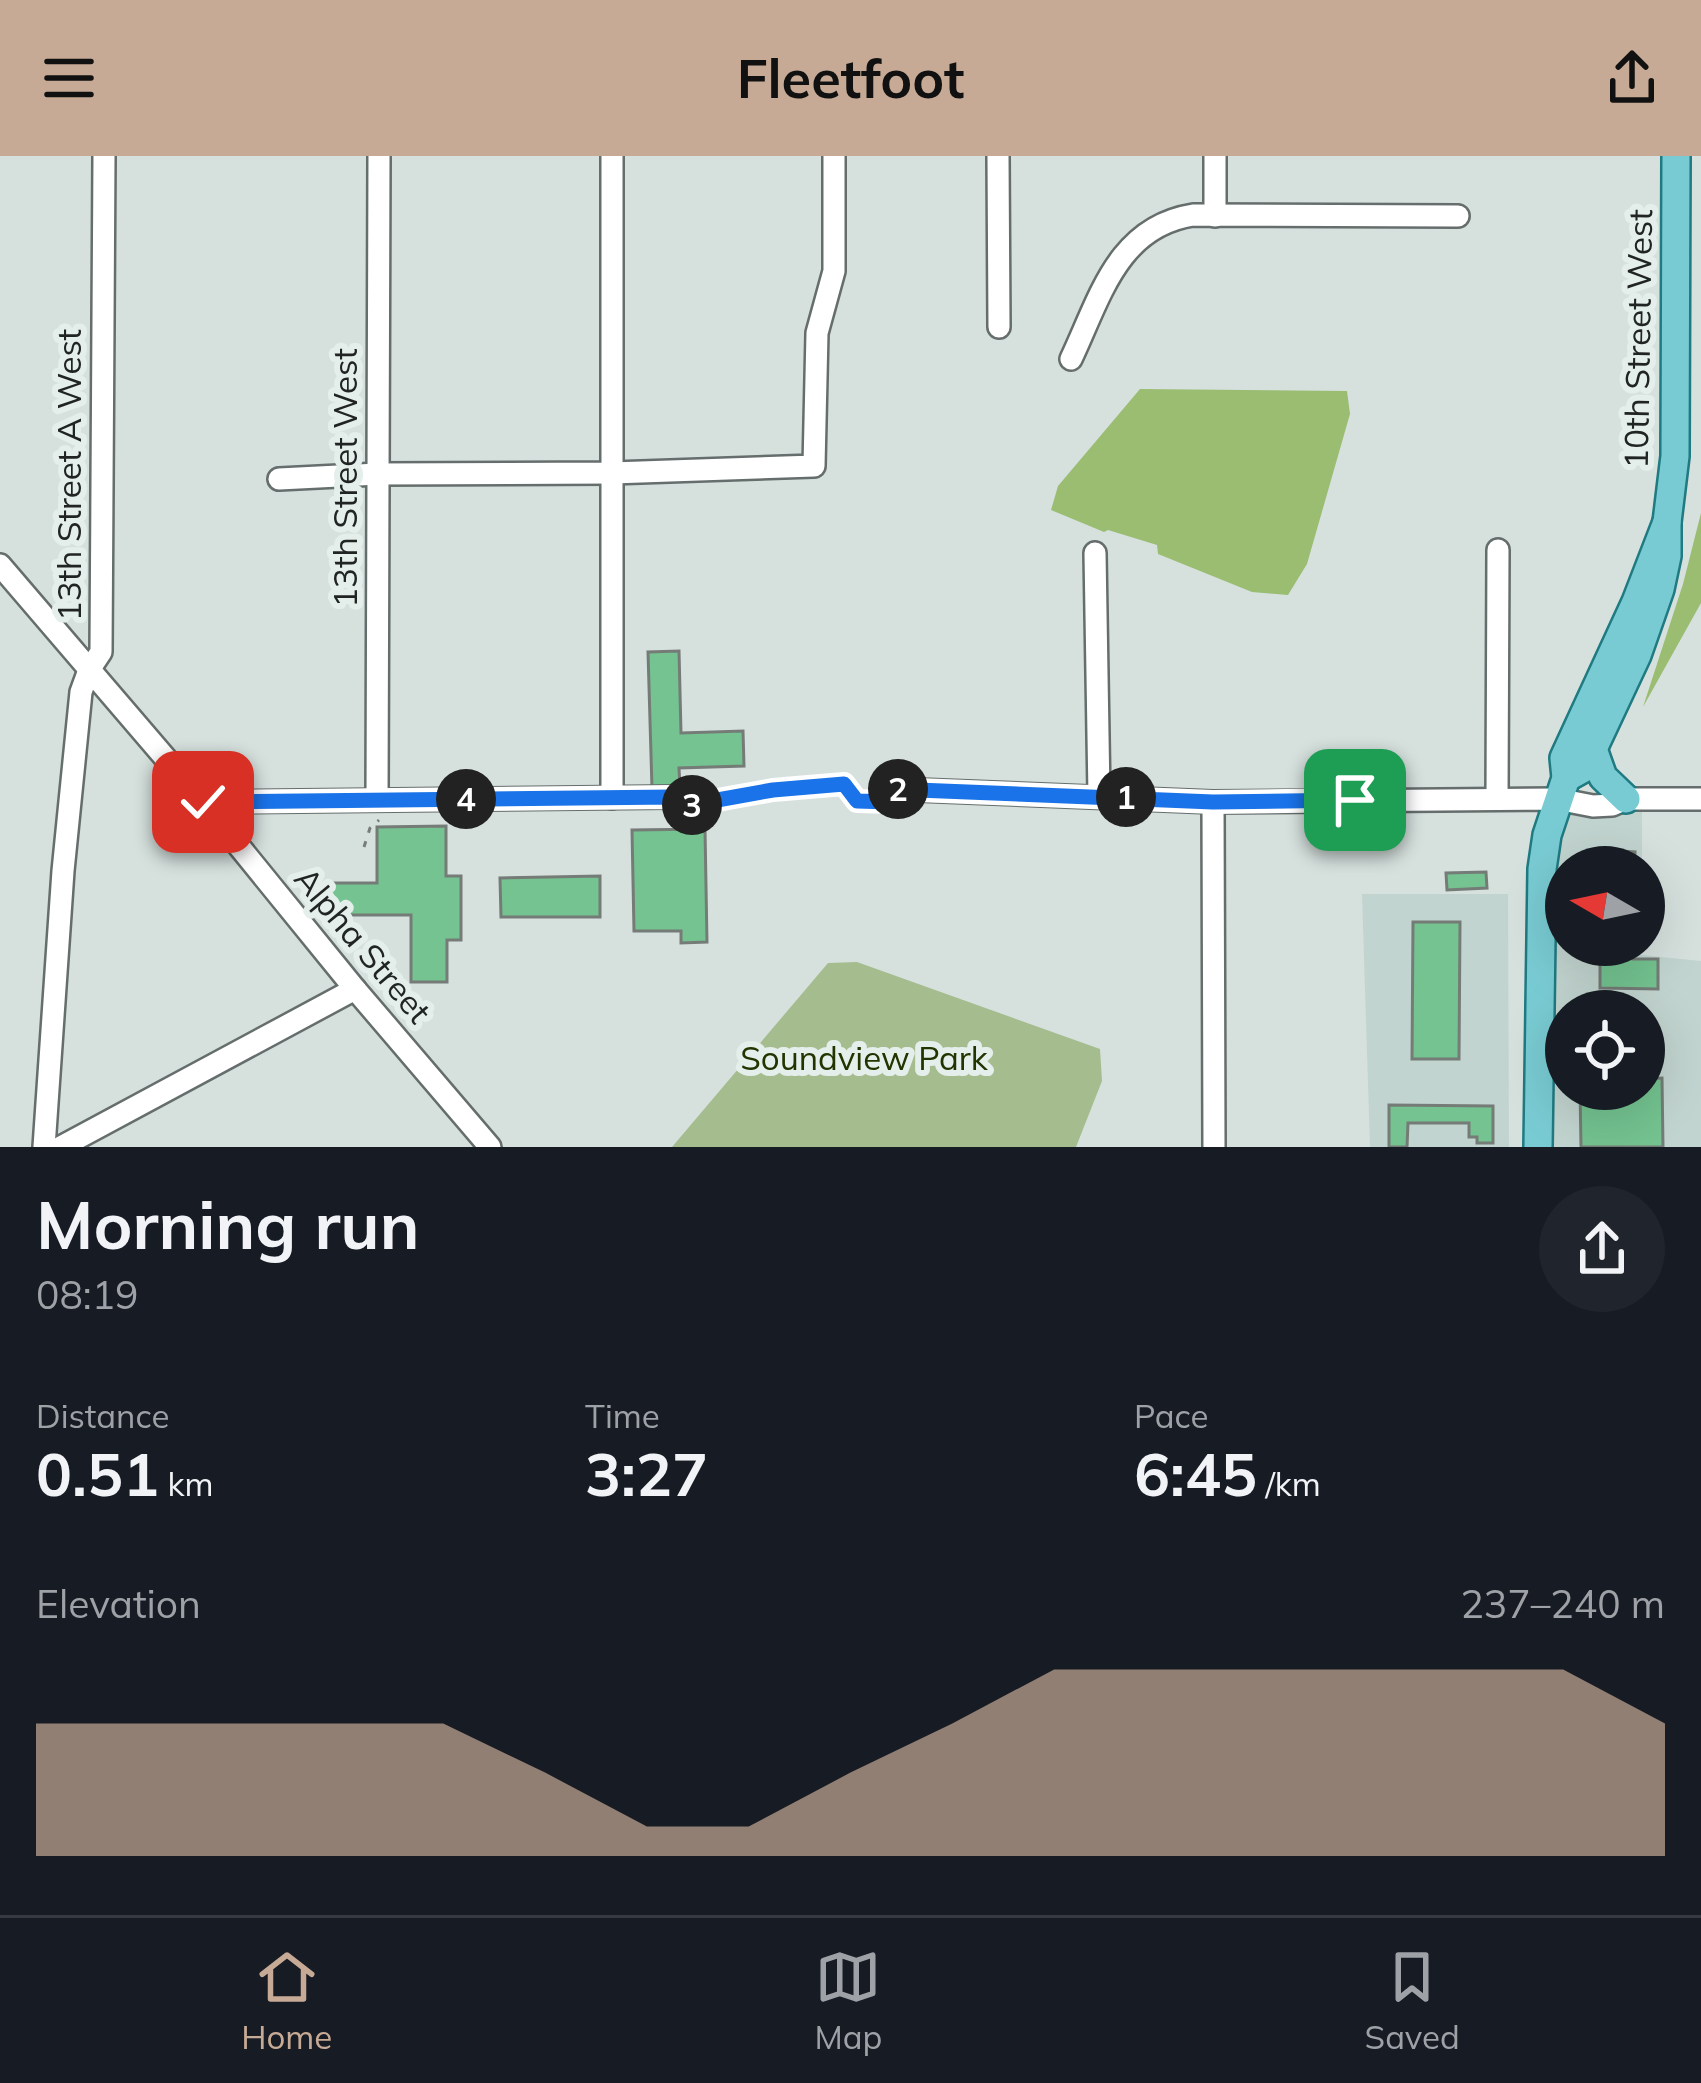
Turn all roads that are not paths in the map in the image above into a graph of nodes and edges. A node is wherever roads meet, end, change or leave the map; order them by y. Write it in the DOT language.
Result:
graph roads {
  1 [pos="104,156"];
  2 [pos="379,156"];
  3 [pos="612,156"];
  4 [pos="834,156"];
  5 [pos="998,156"];
  6 [pos="1215,156"];
  7 [pos="1676,156"];
  8 [pos="1215,216"];
  9 [pos="1458,216"];
  10 [pos="999,327"];
  11 [pos="1071,359"];
  12 [pos="612,473"];
  13 [pos="378,474"];
  14 [pos="280,478"];
  15 [pos="1666,522"];
  16 [pos="1498,550"];
  17 [pos="1094,553"];
  18 [pos="0,565"];
  19 [pos="89,670"];
  20 [pos="1593,749"];
  21 [pos="892,789"];
  22 [pos="1562,789"];
  23 [pos="1099,796"];
  24 [pos="673,797"];
  25 [pos="612,798"];
  26 [pos="1497,799"];
  27 [pos="1627,799"];
  28 [pos="1701,799"];
  29 [pos="386,800"];
  30 [pos="203,802"];
  31 [pos="1213,802"];
  32 [pos="355,989"];
  33 [pos="44,1147"];
  34 [pos="62,1147"];
  35 [pos="490,1147"];
  36 [pos="1214,1147"];
  37 [pos="1538,1147"];
  1 -- 19 [label="street, 13th Street A West"];
  2 -- 13 [label="street, 13th Street West"];
  3 -- 12 [label="street"];
  4 -- 12 [label="street"];
  5 -- 10 [label="street"];
  6 -- 8 [label="street"];
  7 -- 15 [label="main road, 10th Street West"];
  8 -- 9 [label="street"];
  8 -- 11 [label="street"];
  12 -- 13 [label="street"];
  12 -- 25 [label="street"];
  13 -- 14 [label="street"];
  13 -- 29 [label="street, 13th Street West"];
  15 -- 20 [label="main road, 10th Street West"];
  15 -- 22 [label="main road, 10th Street West"];
  16 -- 26 [label="street"];
  17 -- 23 [label="street"];
  18 -- 19 [label="street, Alpha Street"];
  19 -- 30 [label="street, Alpha Street"];
  19 -- 33 [label="street, 13th Street A West"];
  20 -- 22 [label="main road, 10th Street West"];
  20 -- 27 [label="main road"];
  21 -- 23 [label="street"];
  22 -- 26 [label="street"];
  22 -- 27 [label="street"];
  22 -- 37 [label="main road, 10th Street West"];
  23 -- 31 [label="street"];
  24 -- 25 [label="street"];
  25 -- 29 [label="street"];
  26 -- 31 [label="street"];
  27 -- 28 [label="street"];
  29 -- 30 [label="street"];
  30 -- 32 [label="street, Alpha Street"];
  31 -- 36 [label="street"];
  32 -- 34 [label="street"];
  32 -- 35 [label="street, Alpha Street"];
}
